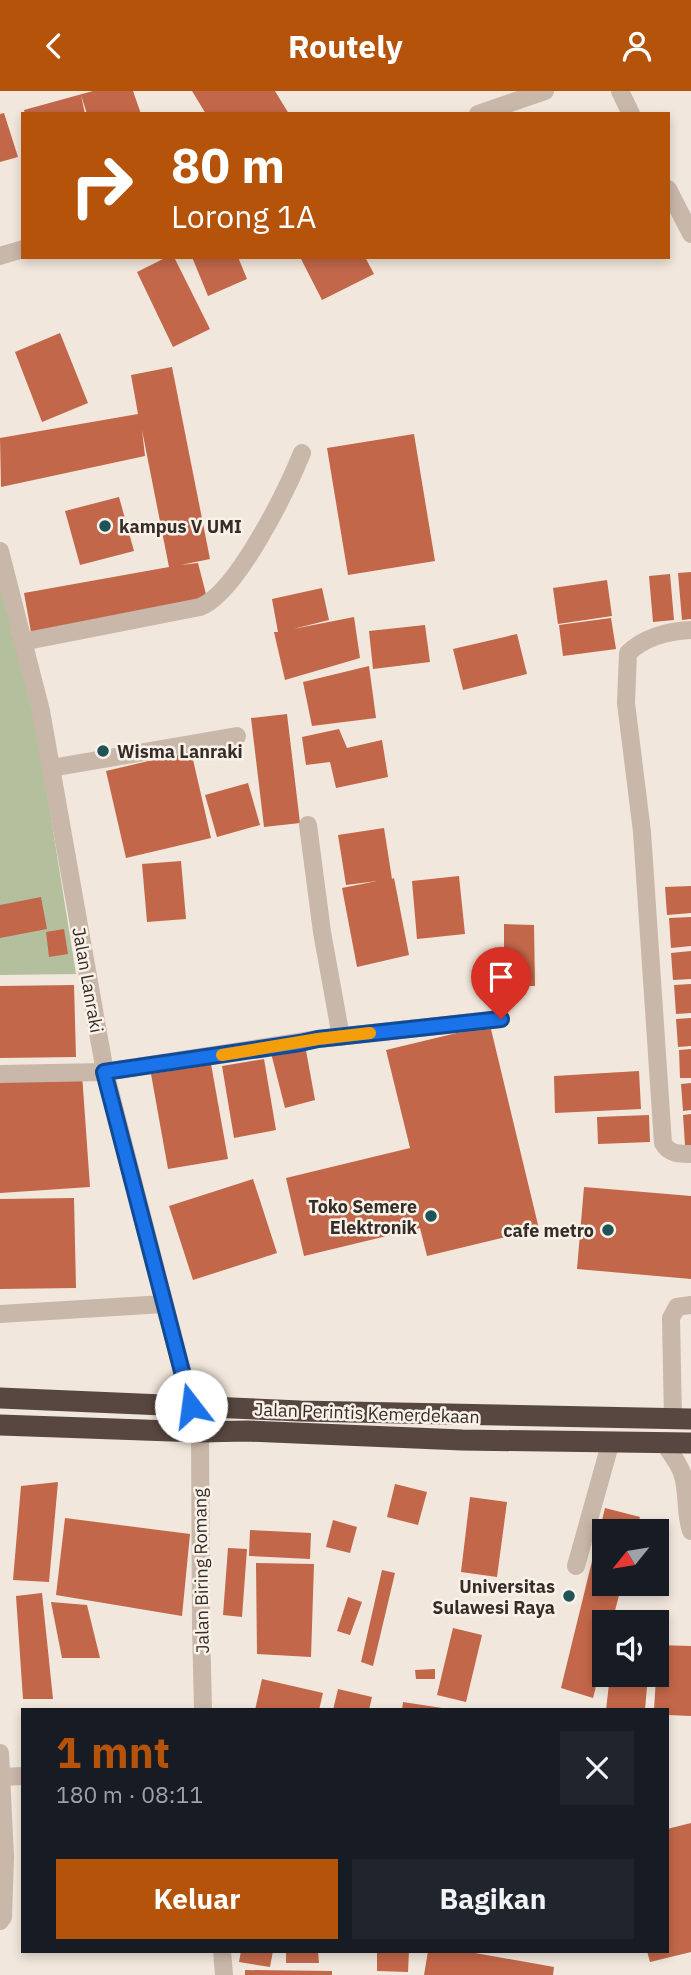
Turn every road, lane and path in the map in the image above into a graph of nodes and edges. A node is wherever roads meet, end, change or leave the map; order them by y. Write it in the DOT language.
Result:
graph roads {
  1 [pos="545,91"];
  2 [pos="620,91"];
  3 [pos="484,112"];
  4 [pos="630,112"];
  5 [pos="670,193"];
  6 [pos="691,234"];
  7 [pos="21,250"];
  8 [pos="0,255"];
  9 [pos="302,453"];
  10 [pos="0,551"];
  11 [pos="691,630"];
  12 [pos="22,642"];
  13 [pos="237,736"];
  14 [pos="51,768"];
  15 [pos="307,825"];
  16 [pos="501,1019"];
  17 [pos="341,1037"];
  18 [pos="104,1072"];
  19 [pos="0,1074"];
  20 [pos="691,1154"];
  21 [pos="164,1304"];
  22 [pos="691,1305"];
  23 [pos="0,1314"];
  24 [pos="0,1398"];
  25 [pos="191,1406"];
  26 [pos="682,1419"];
  27 [pos="0,1425"];
  28 [pos="200,1432"];
  29 [pos="611,1441"];
  30 [pos="663,1442"];
  31 [pos="691,1443"];
  32 [pos="691,1531"];
  33 [pos="576,1566"];
  34 [pos="203,1708"];
  35 [pos="0,1753"];
  36 [pos="21,1776"];
  37 [pos="3,1777"];
  38 [pos="0,1921"];
  39 [pos="222,1953"];
  40 [pos="224,1975"];
  1 -- 3 [label="street"];
  2 -- 4 [label="street"];
  5 -- 6 [label="street"];
  7 -- 8 [label="street"];
  9 -- 12 [label="street"];
  10 -- 12 [label="street, Jalan Lanraki"];
  11 -- 20 [label="street"];
  12 -- 14 [label="street, Jalan Lanraki"];
  13 -- 14 [label="street"];
  14 -- 18 [label="street, Jalan Lanraki"];
  15 -- 17 [label="street"];
  16 -- 17 [label="street"];
  17 -- 18 [label="street"];
  18 -- 19 [label="street"];
  18 -- 21 [label="street, Jalan Lanraki"];
  21 -- 23 [label="street"];
  21 -- 25 [label="street, Jalan Lanraki"];
  22 -- 26 [label="street"];
  24 -- 25 [label="highway, Jalan Perintis Kemerdekaan"];
  25 -- 26 [label="highway, Jalan Perintis Kemerdekaan"];
  27 -- 28 [label="highway, Jalan Perintis Kemerdekaan"];
  28 -- 29 [label="highway, Jalan Perintis Kemerdekaan"];
  28 -- 34 [label="street, Jalan Biring Romang"];
  29 -- 30 [label="highway, Jalan Perintis Kemerdekaan"];
  29 -- 33 [label="street"];
  30 -- 31 [label="highway, Jalan Perintis Kemerdekaan"];
  30 -- 32 [label="street"];
  35 -- 37 [label="street"];
  36 -- 37 [label="street"];
  37 -- 38 [label="street"];
  39 -- 40 [label="street"];
}
